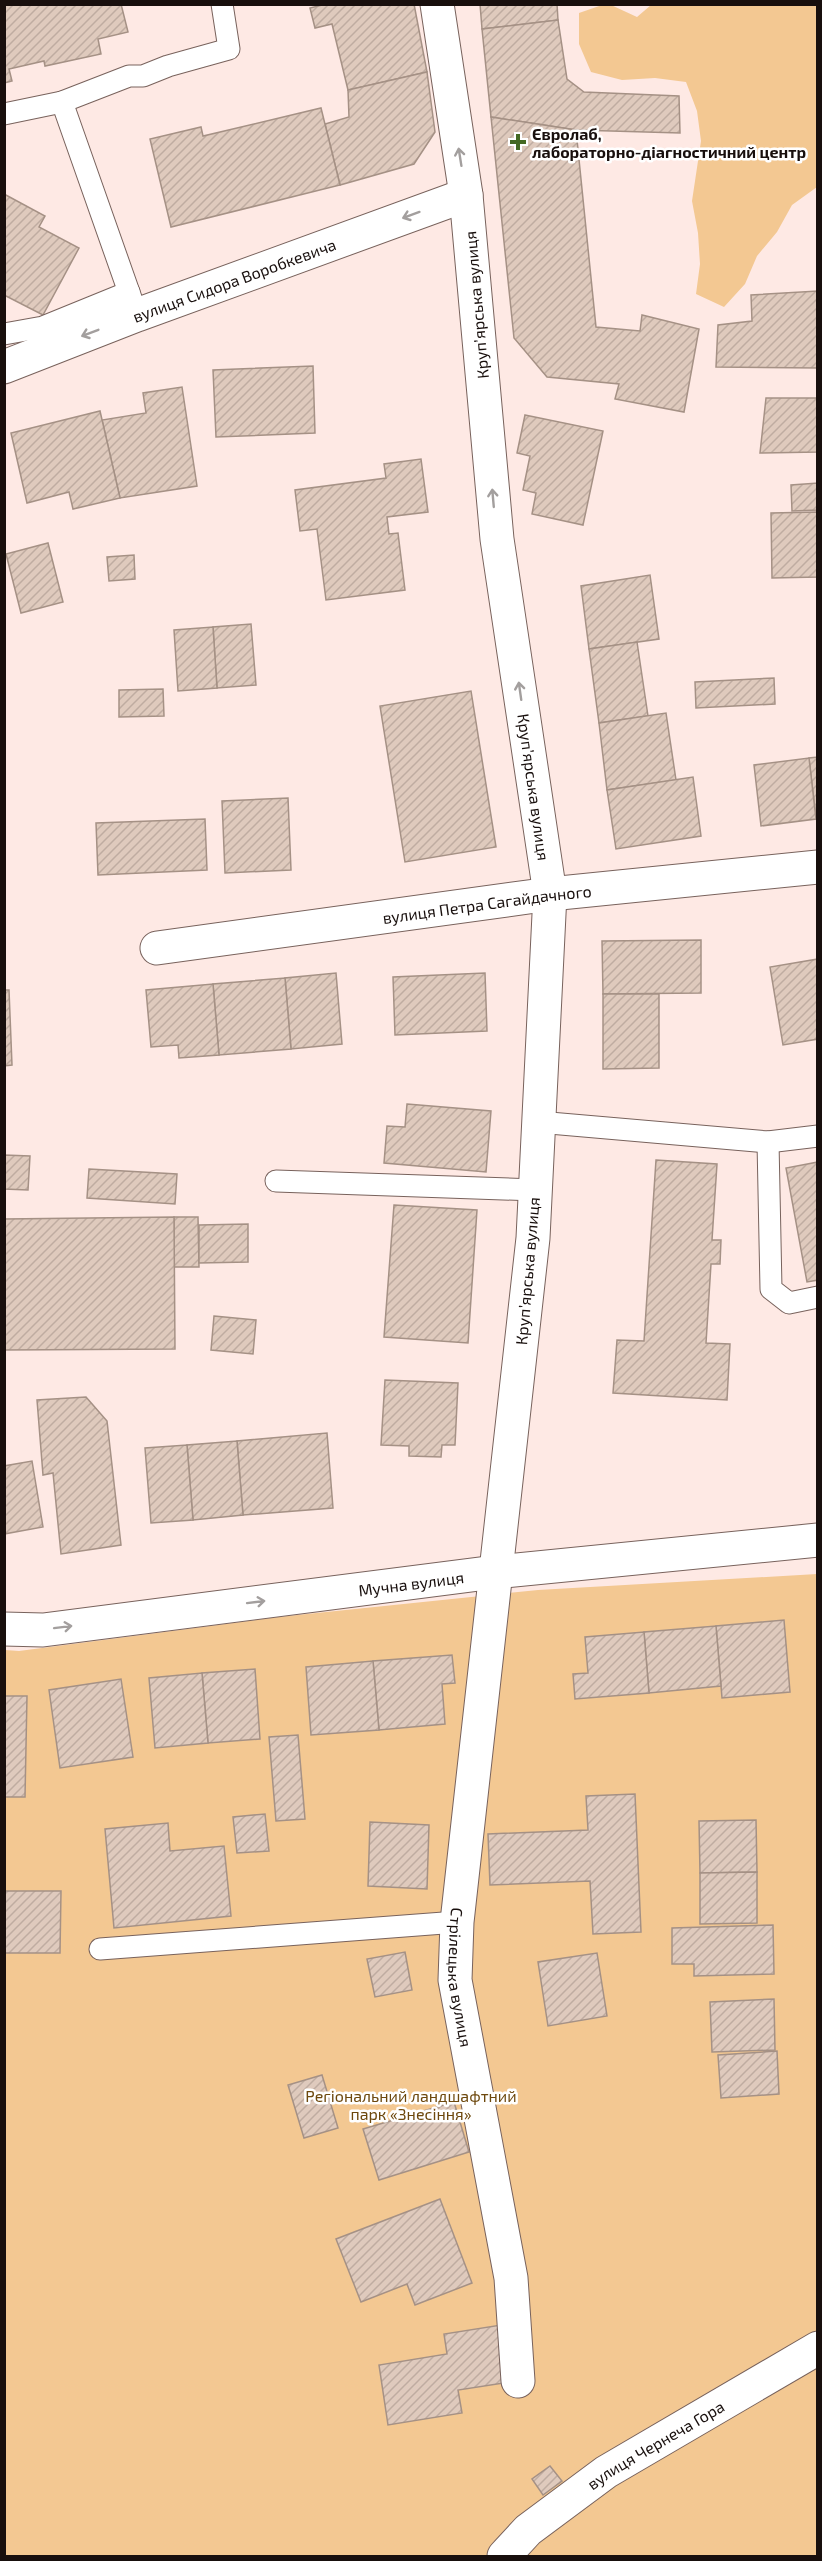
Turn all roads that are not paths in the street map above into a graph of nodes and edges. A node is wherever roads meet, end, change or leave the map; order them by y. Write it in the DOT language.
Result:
graph roads {
  1 [pos="222,4"];
  2 [pos="437,4"];
  3 [pos="62,102"];
  4 [pos="4,114"];
  5 [pos="466,195"];
  6 [pos="133,303"];
  7 [pos="4,334"];
  8 [pos="4,367"];
  9 [pos="818,867"];
  10 [pos="550,894"];
  11 [pos="157,948"];
  12 [pos="538,1122"];
  13 [pos="818,1136"];
  14 [pos="768,1142"];
  15 [pos="276,1181"];
  16 [pos="535,1190"];
  17 [pos="818,1297"];
  18 [pos="818,1540"];
  19 [pos="495,1572"];
  20 [pos="4,1629"];
  21 [pos="457,1922"];
  22 [pos="100,1949"];
  23 [pos="818,2348"];
  24 [pos="518,2381"];
  25 [pos="504,2556"];
  1 -- 3 [label="lane"];
  5 -- 2 [label="street, Крупʼярська вулиця, one-way"];
  3 -- 4 [label="lane"];
  3 -- 6 [label="lane"];
  5 -- 6 [label="street, вулиця Сидора Воробкевича, one-way"];
  10 -- 5 [label="street, Крупʼярська вулиця, one-way"];
  6 -- 7 [label="lane"];
  6 -- 8 [label="street, вулиця Сидора Воробкевича, one-way"];
  9 -- 10 [label="street, вулиця Петра Сагайдачного"];
  10 -- 11 [label="street, вулиця Петра Сагайдачного"];
  10 -- 12 [label="street, Крупʼярська вулиця"];
  12 -- 14 [label="lane"];
  12 -- 16 [label="street, Крупʼярська вулиця"];
  13 -- 14 [label="lane"];
  14 -- 17 [label="lane"];
  15 -- 16 [label="lane"];
  16 -- 19 [label="street, Крупʼярська вулиця"];
  18 -- 19 [label="street, Мучна вулиця"];
  20 -- 19 [label="street, Мучна вулиця, one-way"];
  19 -- 21 [label="street, Стрілецька вулиця"];
  21 -- 22 [label="lane"];
  21 -- 24 [label="street, Стрілецька вулиця"];
  23 -- 25 [label="street, вулиця Чернеча Гора"];
}
